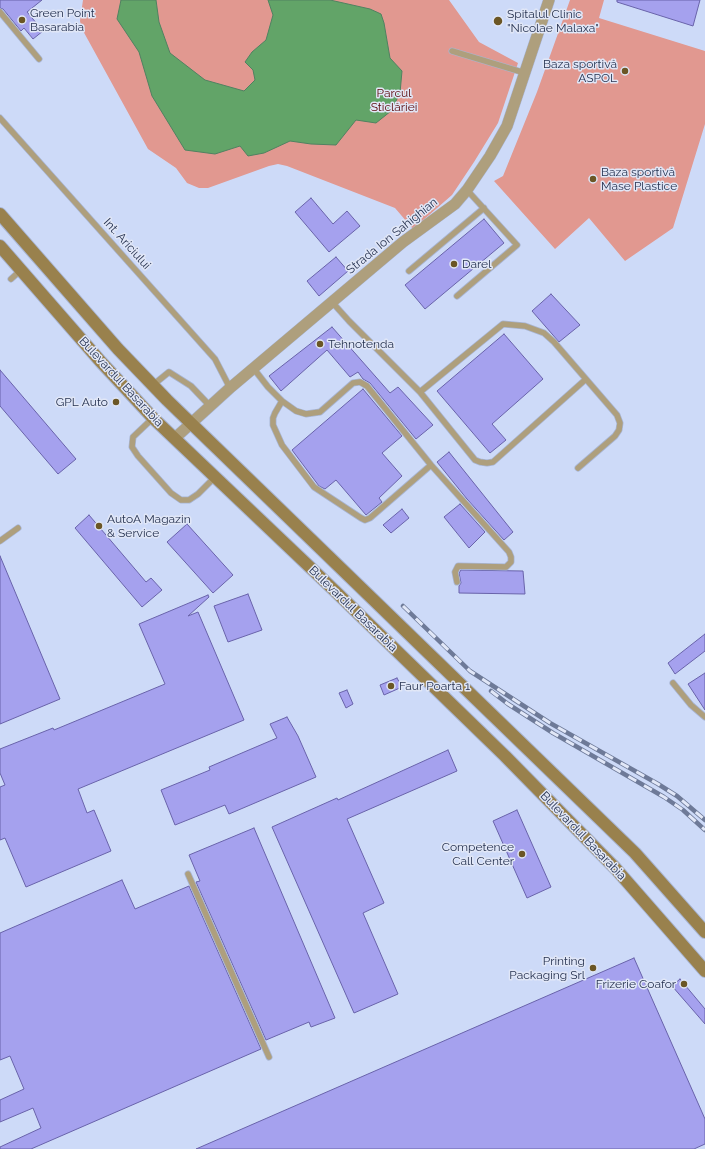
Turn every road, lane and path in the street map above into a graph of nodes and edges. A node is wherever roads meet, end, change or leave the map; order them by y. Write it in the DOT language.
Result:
graph roads {
  1 [pos="549,0"];
  2 [pos="0,12"];
  3 [pos="452,51"];
  4 [pos="39,59"];
  5 [pos="525,73"];
  6 [pos="0,118"];
  7 [pos="467,190"];
  8 [pos="484,208"];
  9 [pos="0,214"];
  10 [pos="0,246"];
  11 [pos="21,270"];
  12 [pos="410,271"];
  13 [pos="11,278"];
  14 [pos="457,296"];
  15 [pos="332,302"];
  16 [pos="254,369"];
  17 [pos="586,379"];
  18 [pos="153,386"];
  19 [pos="230,388"];
  20 [pos="420,392"];
  21 [pos="282,401"];
  22 [pos="210,406"];
  23 [pos="153,418"];
  24 [pos="191,423"];
  25 [pos="175,438"];
  26 [pos="431,465"];
  27 [pos="578,468"];
  28 [pos="215,476"];
  29 [pos="18,528"];
  30 [pos="0,541"];
  31 [pos="457,582"];
  32 [pos="673,683"];
  33 [pos="705,717"];
  34 [pos="188,874"];
  35 [pos="705,932"];
  36 [pos="705,971"];
  37 [pos="269,1057"];
  1 -- 5 [label="street, Strada Ion Sahighian"];
  2 -- 4 [label="lane"];
  3 -- 5 [label="lane"];
  5 -- 7 [label="street, Strada Ion Sahighian"];
  6 -- 19 [label="lane, Int. Ariciului"];
  7 -- 8 [label="lane"];
  7 -- 15 [label="street, Strada Ion Sahighian"];
  8 -- 12 [label="lane"];
  8 -- 14 [label="lane"];
  9 -- 18 [label="main road, Bulevardul Basarabia"];
  10 -- 11 [label="main road, Bulevardul Basarabia"];
  11 -- 13 [label="lane"];
  11 -- 23 [label="main road, Bulevardul Basarabia"];
  15 -- 16 [label="street, Strada Ion Sahighian"];
  15 -- 20 [label="lane"];
  16 -- 19 [label="street, Strada Ion Sahighian"];
  16 -- 21 [label="lane"];
  17 -- 20 [label="lane"];
  17 -- 20 [label="lane"];
  17 -- 27 [label="lane"];
  18 -- 22 [label="lane"];
  18 -- 24 [label="main road, Bulevardul Basarabia"];
  19 -- 22 [label="street, Strada Ion Sahighian"];
  21 -- 26 [label="lane"];
  21 -- 26 [label="lane"];
  22 -- 24 [label="street, Strada Ion Sahighian"];
  23 -- 25 [label="main road, Bulevardul Basarabia"];
  23 -- 28 [label="lane"];
  24 -- 25 [label="street, Strada Ion Sahighian"];
  24 -- 35 [label="main road, Bulevardul Basarabia"];
  25 -- 28 [label="main road, Bulevardul Basarabia"];
  26 -- 31 [label="lane"];
  28 -- 36 [label="main road, Bulevardul Basarabia"];
  29 -- 30 [label="lane"];
  32 -- 33 [label="lane"];
  34 -- 37 [label="lane"];
}
